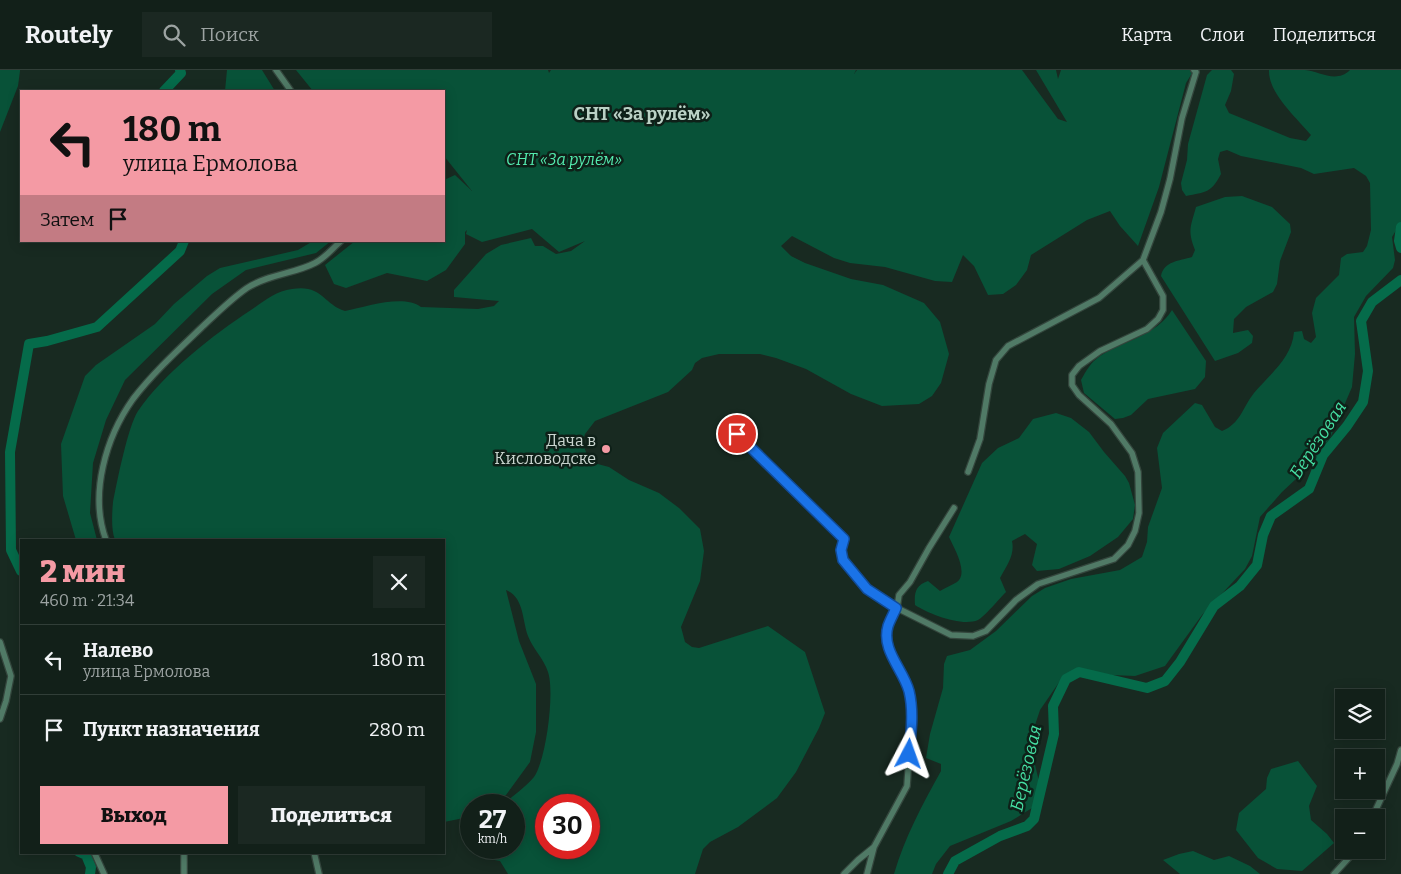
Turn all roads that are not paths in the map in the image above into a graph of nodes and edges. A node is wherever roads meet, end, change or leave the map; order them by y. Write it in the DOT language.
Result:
graph roads {
  1 [pos="276,70"];
  2 [pos="1194,70"];
  3 [pos="290,90"];
  4 [pos="340,242"];
  5 [pos="1143,260"];
  6 [pos="727,424"];
  7 [pos="968,472"];
  8 [pos="954,508"];
  9 [pos="106,539"];
  10 [pos="896,608"];
  11 [pos="0,642"];
  12 [pos="0,719"];
  13 [pos="1401,750"];
  14 [pos="1376,809"];
  15 [pos="874,847"];
  16 [pos="95,854"];
  17 [pos="184,854"];
  18 [pos="314,854"];
  19 [pos="1348,859"];
  20 [pos="104,874"];
  21 [pos="184,874"];
  22 [pos="319,874"];
  23 [pos="844,874"];
  24 [pos="867,874"];
  25 [pos="1334,874"];
  1 -- 3 [label="street"];
  2 -- 5 [label="street"];
  4 -- 9 [label="street"];
  5 -- 7 [label="street"];
  5 -- 10 [label="street"];
  6 -- 10 [label="street"];
  8 -- 10 [label="street"];
  10 -- 15 [label="street"];
  11 -- 12 [label="street"];
  13 -- 14 [label="street"];
  15 -- 23 [label="street"];
  15 -- 24 [label="street"];
  16 -- 20 [label="street"];
  17 -- 21 [label="street"];
  18 -- 22 [label="street"];
  19 -- 25 [label="street"];
}
